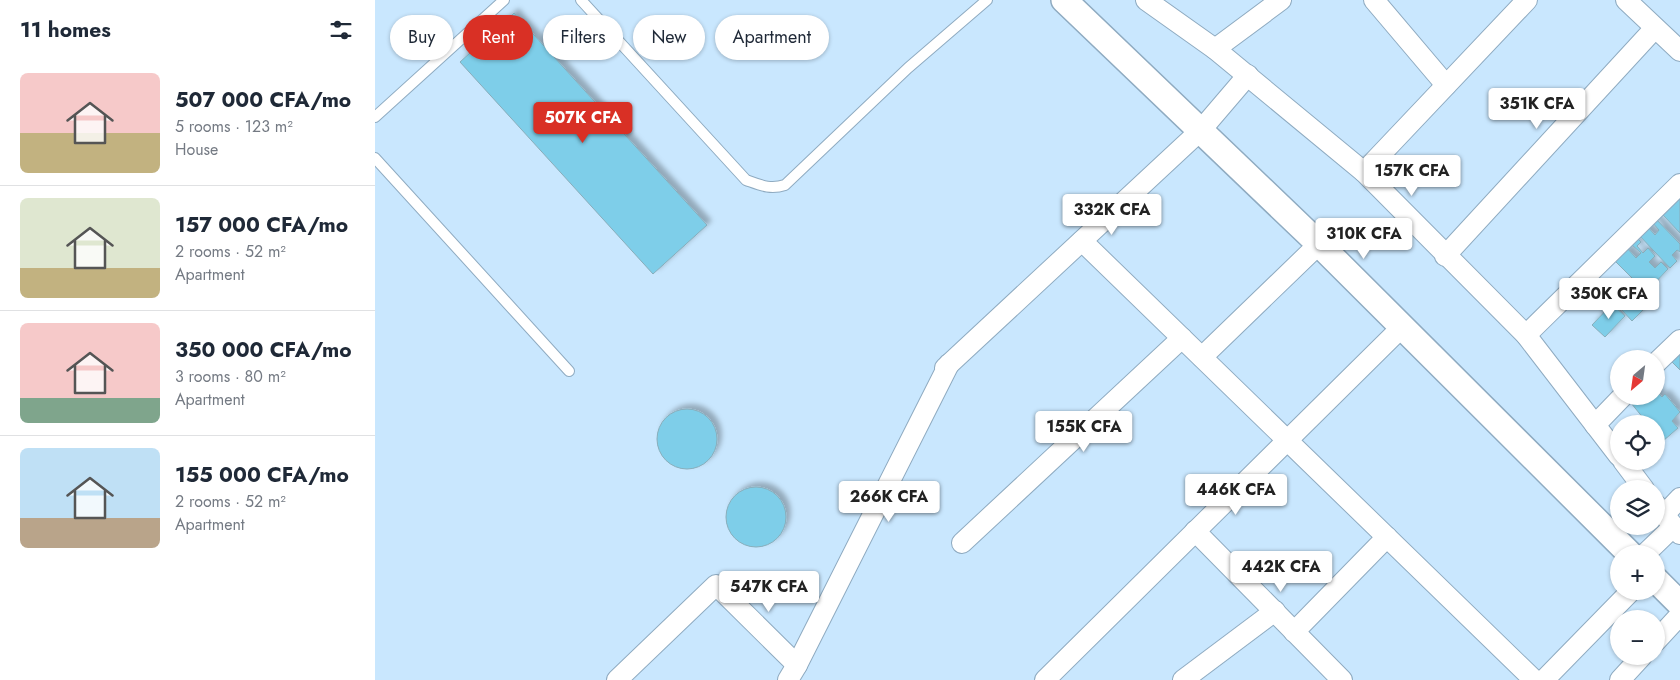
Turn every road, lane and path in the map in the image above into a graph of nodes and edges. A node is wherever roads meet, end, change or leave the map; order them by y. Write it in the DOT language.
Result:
graph roads {
  1 [pos="504,0"];
  2 [pos="581,0"];
  3 [pos="987,0"];
  4 [pos="1064,0"];
  5 [pos="1146,0"];
  6 [pos="1281,0"];
  7 [pos="1374,0"];
  8 [pos="1527,0"];
  9 [pos="1633,2"];
  10 [pos="1655,28"];
  11 [pos="1215,49"];
  12 [pos="1680,51"];
  13 [pos="1248,75"];
  14 [pos="1447,85"];
  15 [pos="375,118"];
  16 [pos="1201,130"];
  17 [pos="375,158"];
  18 [pos="1363,172"];
  19 [pos="1680,184"];
  20 [pos="1082,241"];
  21 [pos="1319,244"];
  22 [pos="1445,256"];
  23 [pos="1403,326"];
  24 [pos="1526,335"];
  25 [pos="1182,338"];
  26 [pos="1680,340"];
  27 [pos="1665,354"];
  28 [pos="1202,357"];
  29 [pos="569,372"];
  30 [pos="1614,405"];
  31 [pos="1595,424"];
  32 [pos="1287,440"];
  33 [pos="1610,444"];
  34 [pos="1680,498"];
  35 [pos="1668,520"];
  36 [pos="1195,531"];
  37 [pos="1387,536"];
  38 [pos="962,543"];
  39 [pos="1621,545"];
  40 [pos="1651,545"];
  41 [pos="1665,589"];
  42 [pos="1622,600"];
  43 [pos="1680,604"];
  44 [pos="1275,612"];
  45 [pos="1680,615"];
  46 [pos="1665,631"];
  47 [pos="1294,632"];
  48 [pos="1634,665"];
  49 [pos="793,673"];
  50 [pos="617,680"];
  51 [pos="1045,680"];
  52 [pos="1183,680"];
  53 [pos="1343,680"];
  54 [pos="1534,680"];
  55 [pos="1544,680"];
  56 [pos="1620,680"];
  1 -- 15 [label="lane"];
  2 -- 3 [label="lane"];
  4 -- 16 [label="street"];
  5 -- 11 [label="street"];
  6 -- 11 [label="street"];
  7 -- 14 [label="street"];
  8 -- 14 [label="street"];
  9 -- 10 [label="street"];
  10 -- 12 [label="street"];
  10 -- 22 [label="street"];
  11 -- 13 [label="street"];
  13 -- 16 [label="street"];
  13 -- 18 [label="street"];
  14 -- 18 [label="street"];
  16 -- 20 [label="street"];
  16 -- 21 [label="street"];
  17 -- 29 [label="lane"];
  18 -- 22 [label="street"];
  19 -- 24 [label="street"];
  20 -- 25 [label="street"];
  20 -- 49 [label="street"];
  21 -- 23 [label="street"];
  21 -- 28 [label="street"];
  22 -- 24 [label="street"];
  23 -- 32 [label="street"];
  23 -- 39 [label="street"];
  24 -- 31 [label="street"];
  25 -- 28 [label="street"];
  25 -- 38 [label="street"];
  26 -- 27 [label="street"];
  28 -- 32 [label="street"];
  30 -- 31 [label="street"];
  31 -- 33 [label="street"];
  32 -- 36 [label="street"];
  32 -- 37 [label="street"];
  34 -- 35 [label="street"];
  35 -- 40 [label="street"];
  36 -- 44 [label="street"];
  36 -- 51 [label="street"];
  37 -- 47 [label="street"];
  37 -- 54 [label="street"];
  41 -- 43 [label="street"];
  42 -- 55 [label="street"];
  44 -- 47 [label="street"];
  44 -- 52 [label="street"];
  45 -- 46 [label="street"];
  47 -- 53 [label="street"];
  48 -- 56 [label="street"];
  49 -- 50 [label="street"];
}
